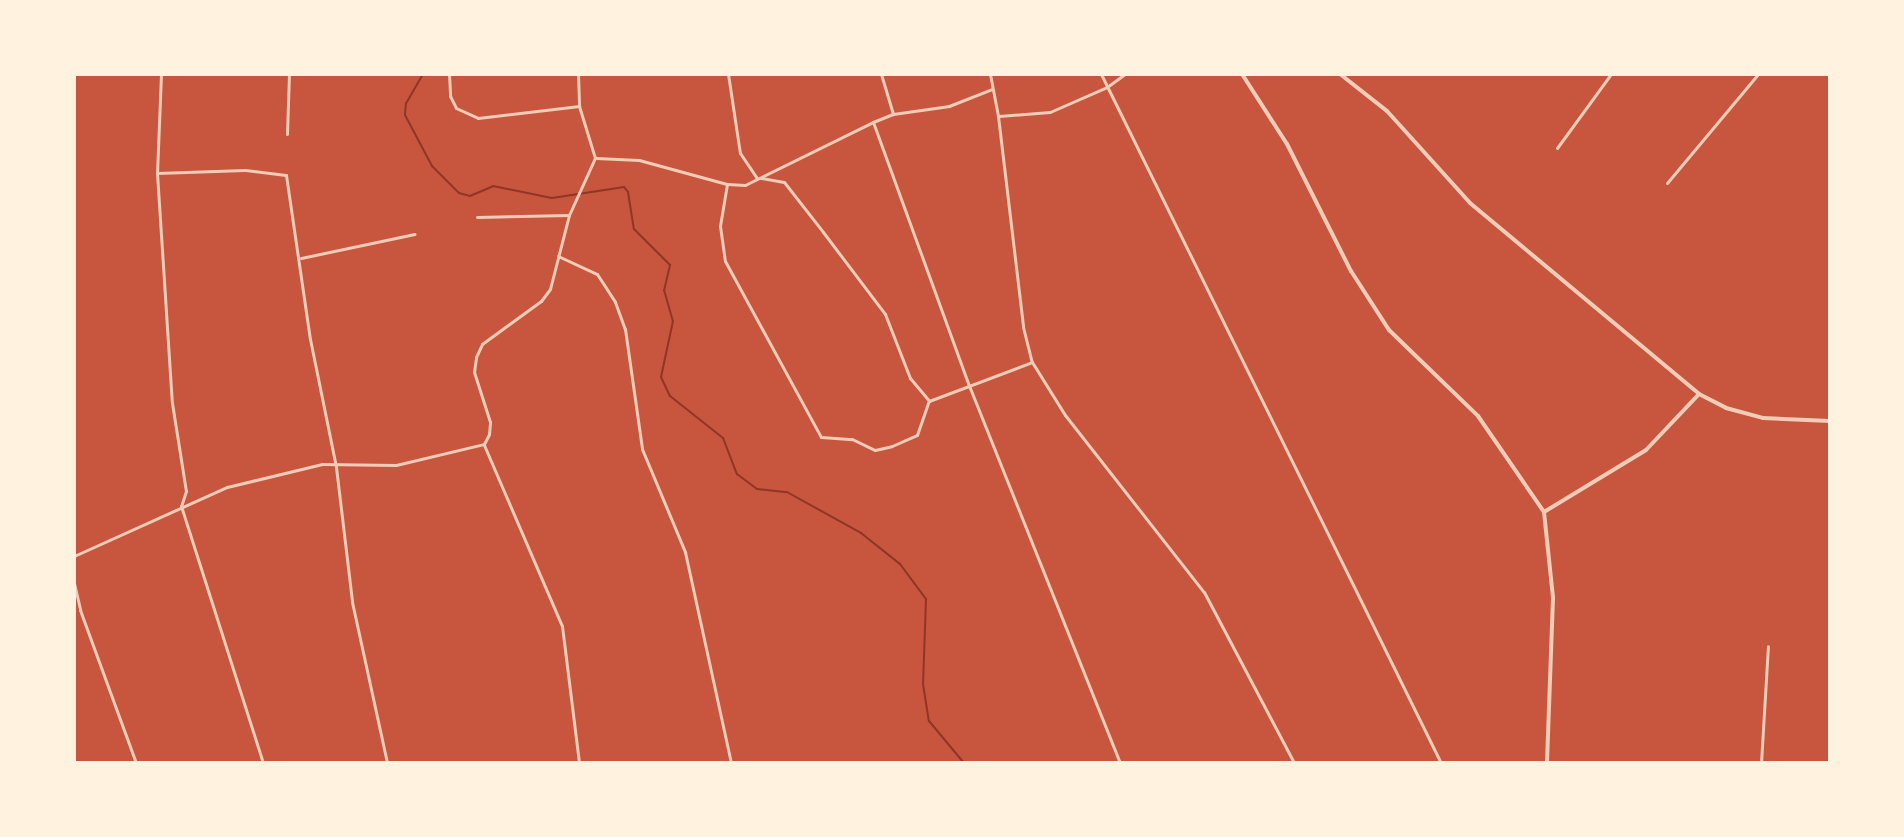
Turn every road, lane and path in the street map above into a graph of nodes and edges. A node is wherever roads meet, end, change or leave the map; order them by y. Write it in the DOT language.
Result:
graph roads {
  1 [pos="161,74"];
  2 [pos="289,74"];
  3 [pos="449,74"];
  4 [pos="578,74"];
  5 [pos="728,74"];
  6 [pos="881,74"];
  7 [pos="990,74"];
  8 [pos="1101,74"];
  9 [pos="1125,74"];
  10 [pos="1242,74"];
  11 [pos="1340,74"];
  12 [pos="1611,74"];
  13 [pos="1758,74"];
  14 [pos="1107,87"];
  15 [pos="992,89"];
  16 [pos="579,106"];
  17 [pos="893,114"];
  18 [pos="998,116"];
  19 [pos="873,122"];
  20 [pos="287,134"];
  21 [pos="1557,148"];
  22 [pos="595,158"];
  23 [pos="157,173"];
  24 [pos="757,178"];
  25 [pos="1667,183"];
  26 [pos="727,184"];
  27 [pos="569,215"];
  28 [pos="477,217"];
  29 [pos="415,234"];
  30 [pos="558,256"];
  31 [pos="301,258"];
  32 [pos="1032,362"];
  33 [pos="970,388"];
  34 [pos="1699,394"];
  35 [pos="929,401"];
  36 [pos="1830,421"];
  37 [pos="484,444"];
  38 [pos="336,467"];
  39 [pos="181,506"];
  40 [pos="1544,512"];
  41 [pos="74,556"];
  42 [pos="74,583"];
  43 [pos="1768,646"];
  44 [pos="136,763"];
  45 [pos="263,763"];
  46 [pos="387,763"];
  47 [pos="579,763"];
  48 [pos="731,763"];
  49 [pos="1120,763"];
  50 [pos="1294,763"];
  51 [pos="1441,763"];
  52 [pos="1547,763"];
  53 [pos="1761,763"];
  1 -- 23 [label="street"];
  2 -- 20 [label="street"];
  3 -- 16 [label="street"];
  4 -- 16 [label="street"];
  5 -- 24 [label="street"];
  6 -- 17 [label="street"];
  7 -- 15 [label="street"];
  8 -- 14 [label="street"];
  9 -- 14 [label="street"];
  10 -- 40 [label="street"];
  11 -- 34 [label="street"];
  12 -- 21 [label="street"];
  13 -- 25 [label="street"];
  14 -- 18 [label="street"];
  14 -- 51 [label="street"];
  15 -- 17 [label="street"];
  15 -- 18 [label="street"];
  16 -- 22 [label="street"];
  17 -- 19 [label="street"];
  18 -- 32 [label="street"];
  19 -- 24 [label="street"];
  19 -- 33 [label="street"];
  22 -- 26 [label="street"];
  22 -- 27 [label="street"];
  23 -- 31 [label="street"];
  23 -- 39 [label="street"];
  24 -- 26 [label="street"];
  24 -- 35 [label="street"];
  26 -- 35 [label="street"];
  27 -- 28 [label="street"];
  27 -- 30 [label="street"];
  29 -- 31 [label="street"];
  30 -- 37 [label="street"];
  30 -- 48 [label="street"];
  31 -- 38 [label="street"];
  32 -- 33 [label="street"];
  32 -- 50 [label="street"];
  33 -- 35 [label="street"];
  33 -- 49 [label="street"];
  34 -- 36 [label="street"];
  34 -- 40 [label="street"];
  37 -- 38 [label="street"];
  37 -- 47 [label="street"];
  38 -- 39 [label="street"];
  38 -- 46 [label="street"];
  39 -- 41 [label="street"];
  39 -- 45 [label="street"];
  40 -- 52 [label="street"];
  42 -- 44 [label="street"];
  43 -- 53 [label="street"];
}
